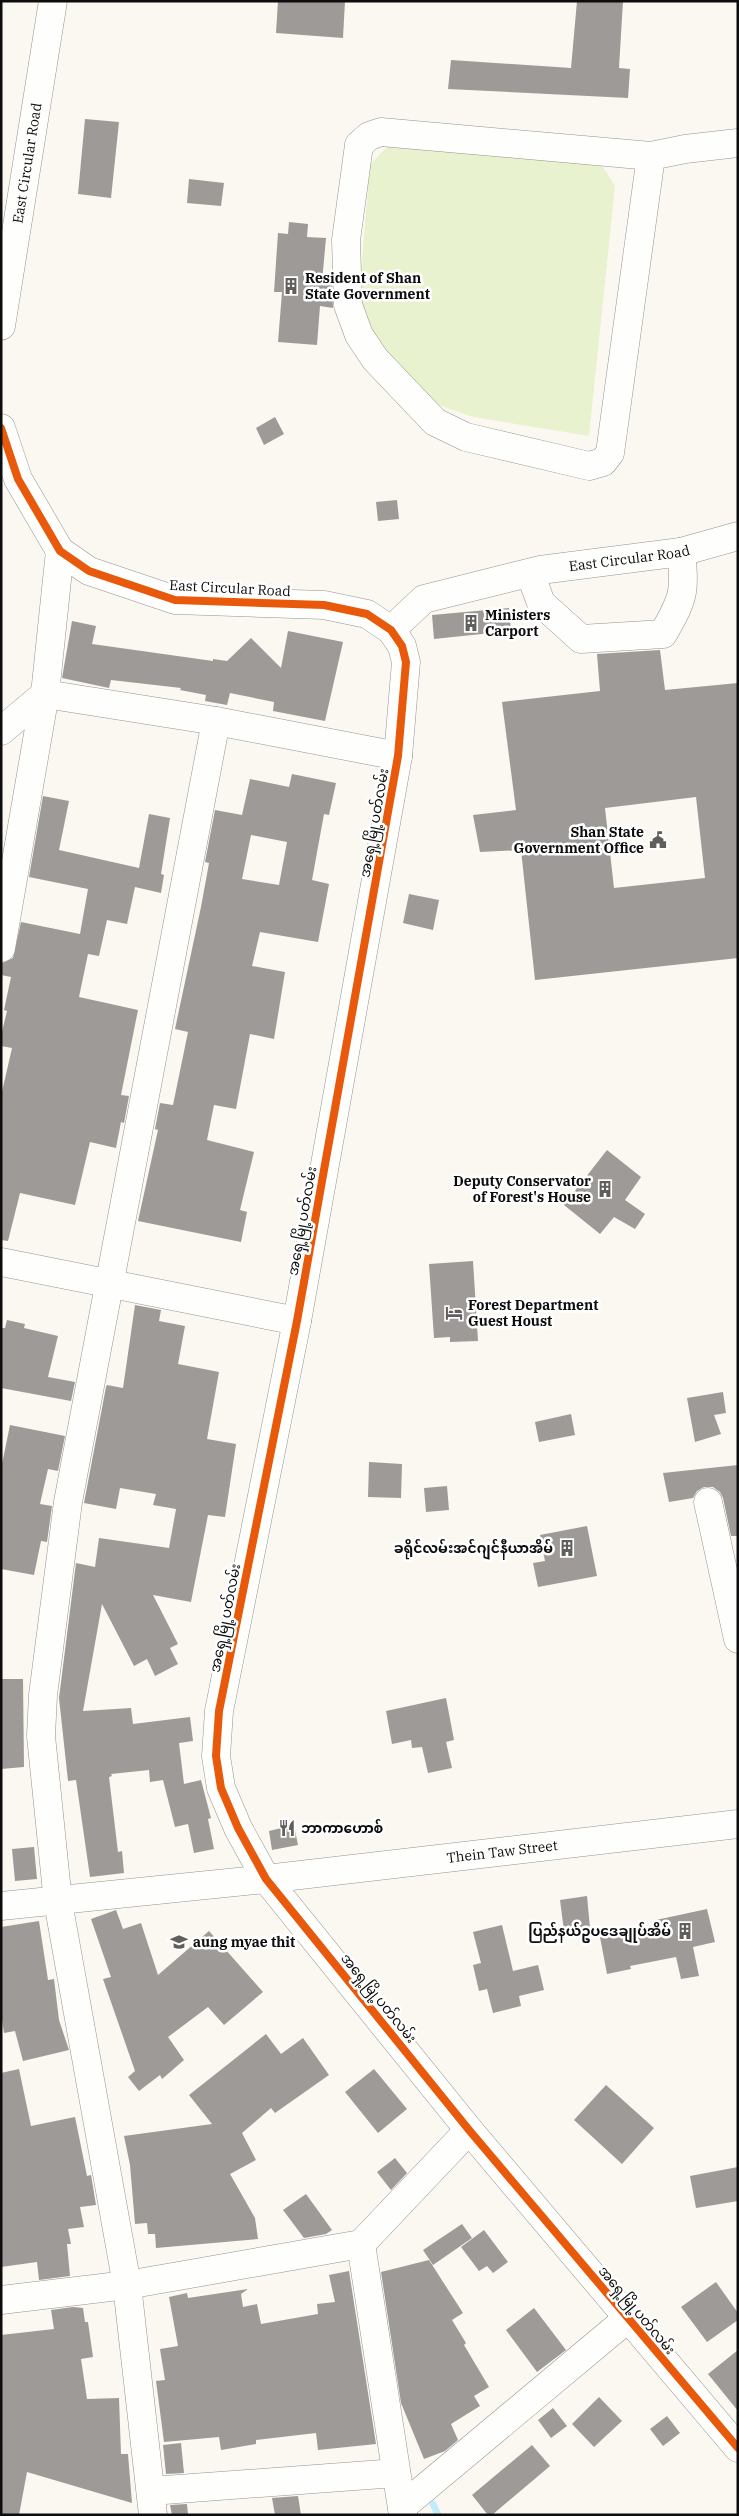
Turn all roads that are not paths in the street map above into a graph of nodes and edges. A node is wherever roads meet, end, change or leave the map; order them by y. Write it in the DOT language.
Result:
graph roads {
  1 [pos="53,1"];
  2 [pos="738,143"];
  3 [pos="651,156"];
  4 [pos="1,326"];
  5 [pos="1,428"];
  6 [pos="738,536"];
  7 [pos="60,551"];
  8 [pos="681,552"];
  9 [pos="530,573"];
  10 [pos="391,630"];
  11 [pos="45,694"];
  12 [pos="216,721"];
  13 [pos="1,731"];
  14 [pos="398,756"];
  15 [pos="1,948"];
  16 [pos="1,1262"];
  17 [pos="110,1283"];
  18 [pos="297,1321"];
  19 [pos="708,1502"];
  20 [pos="738,1639"];
  21 [pos="738,1824"];
  22 [pos="266,1879"];
  23 [pos="58,1902"];
  24 [pos="1,1906"];
  25 [pos="469,2130"];
  26 [pos="361,2244"];
  27 [pos="127,2285"];
  28 [pos="1,2300"];
  29 [pos="627,2319"];
  30 [pos="738,2448"];
  31 [pos="396,2473"];
  32 [pos="152,2503"];
  33 [pos="403,2511"];
  1 -- 4 [label="street, East Circular Road"];
  2 -- 3 [label="street"];
  3 -- 3 [label="street"];
  5 -- 7 [label="street, East Circular Road"];
  6 -- 8 [label="street, East Circular Road"];
  7 -- 10 [label="street, East Circular Road"];
  7 -- 11 [label="street"];
  8 -- 9 [label="street, East Circular Road"];
  8 -- 9 [label="street"];
  9 -- 10 [label="street, East Circular Road"];
  10 -- 14 [label="street, အရှေ့မြို့ပတ်လမ်း"];
  11 -- 12 [label="street"];
  11 -- 13 [label="street"];
  11 -- 15 [label="street"];
  12 -- 14 [label="street"];
  12 -- 17 [label="street"];
  14 -- 18 [label="street, အရှေ့မြို့ပတ်လမ်း"];
  16 -- 17 [label="street"];
  17 -- 18 [label="street"];
  17 -- 23 [label="street"];
  18 -- 22 [label="street, အရှေ့မြို့ပတ်လမ်း"];
  19 -- 20 [label="street"];
  21 -- 22 [label="street, Thein Taw Street"];
  22 -- 23 [label="street, Thein Taw Street"];
  22 -- 25 [label="street, အရှေ့မြို့ပတ်လမ်း"];
  23 -- 24 [label="street, Thein Taw Street"];
  23 -- 27 [label="street"];
  25 -- 26 [label="street"];
  25 -- 29 [label="street, အရှေ့မြို့ပတ်လမ်း"];
  26 -- 27 [label="street"];
  26 -- 31 [label="street"];
  27 -- 28 [label="street"];
  27 -- 32 [label="street"];
  29 -- 30 [label="street, အရှေ့မြို့ပတ်လမ်း"];
  29 -- 33 [label="street"];
  31 -- 32 [label="street"];
  31 -- 33 [label="street"];
}
